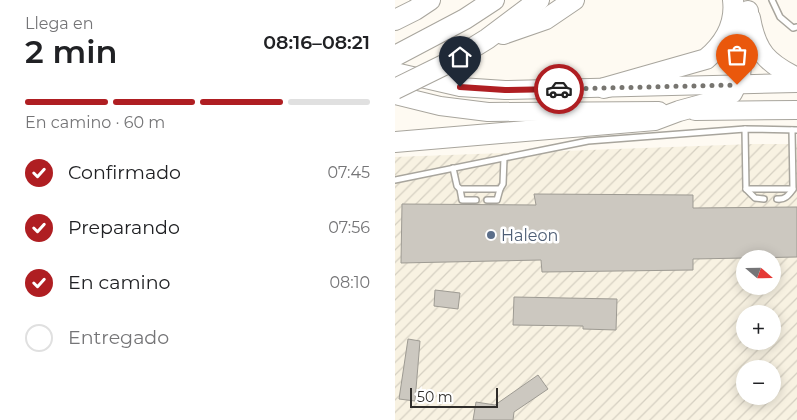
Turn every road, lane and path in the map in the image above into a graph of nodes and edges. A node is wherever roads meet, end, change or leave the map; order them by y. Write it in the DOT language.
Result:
graph roads {
  1 [pos="430,0"];
  2 [pos="494,0"];
  3 [pos="539,0"];
  4 [pos="574,0"];
  5 [pos="772,0"];
  6 [pos="743,4"];
  7 [pos="395,20"];
  8 [pos="797,27"];
  9 [pos="487,40"];
  10 [pos="400,54"];
  11 [pos="395,72"];
  12 [pos="797,78"];
  13 [pos="797,83"];
  14 [pos="737,85"];
  15 [pos="605,88"];
  16 [pos="395,89"];
  17 [pos="395,95"];
  18 [pos="797,110"];
  19 [pos="679,111"];
  20 [pos="745,129"];
  21 [pos="795,130"];
  22 [pos="395,142"];
  23 [pos="504,158"];
  24 [pos="453,168"];
  25 [pos="395,180"];
  26 [pos="460,189"];
  27 [pos="746,189"];
  28 [pos="793,189"];
  29 [pos="499,190"];
  30 [pos="764,199"];
  31 [pos="476,200"];
  32 [pos="487,200"];
  33 [pos="777,200"];
  1 -- 7 [label="highway"];
  2 -- 10 [label="highway"];
  3 -- 9 [label="highway"];
  4 -- 9 [label="highway"];
  5 -- 8 [label="lane"];
  6 -- 12 [label="highway"];
  6 -- 14 [label="highway"];
  6 -- 15 [label="highway"];
  9 -- 16 [label="highway, bridge"];
  11 -- 15 [label="highway"];
  13 -- 14 [label="highway"];
  14 -- 15 [label="highway"];
  14 -- 19 [label="highway"];
  17 -- 19 [label="highway"];
  18 -- 19 [label="highway"];
  19 -- 22 [label="highway"];
  20 -- 21 [label="lane"];
  20 -- 23 [label="lane"];
  20 -- 27 [label="lane"];
  21 -- 28 [label="lane"];
  23 -- 24 [label="lane"];
  23 -- 29 [label="lane"];
  24 -- 25 [label="lane"];
  24 -- 26 [label="lane"];
  26 -- 29 [label="lane"];
  26 -- 31 [label="lane"];
  27 -- 28 [label="lane"];
  27 -- 30 [label="lane"];
  28 -- 33 [label="lane"];
  29 -- 32 [label="lane"];
}
